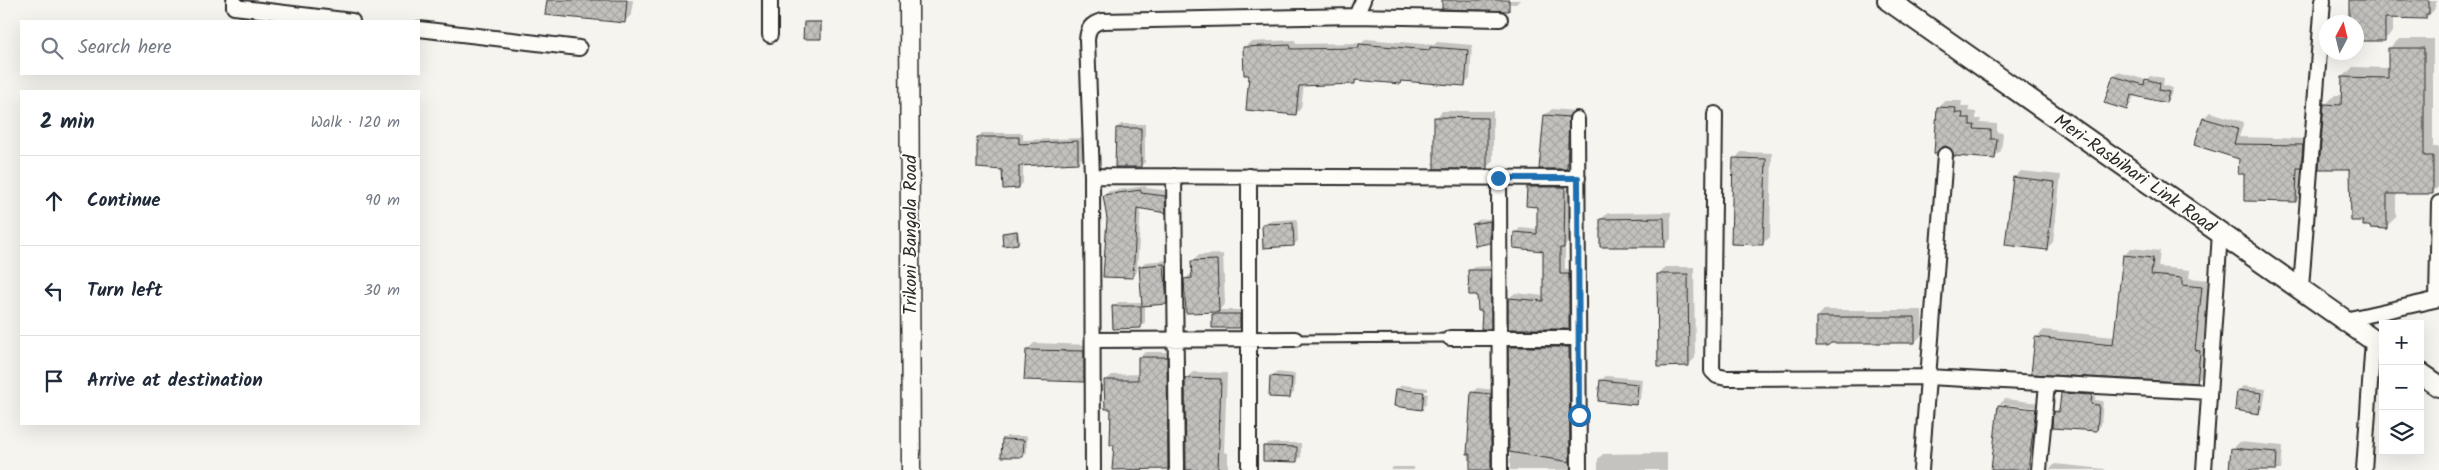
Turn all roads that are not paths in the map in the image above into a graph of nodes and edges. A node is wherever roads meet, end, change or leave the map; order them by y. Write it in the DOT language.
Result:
graph roads {
  1 [pos="234,0"];
  2 [pos="770,0"];
  3 [pos="909,0"];
  4 [pos="1363,0"];
  5 [pos="1888,0"];
  6 [pos="2323,0"];
  7 [pos="1356,16"];
  8 [pos="1500,19"];
  9 [pos="344,20"];
  10 [pos="420,29"];
  11 [pos="770,35"];
  12 [pos="579,48"];
  13 [pos="1715,114"];
  14 [pos="1577,119"];
  15 [pos="1944,156"];
  16 [pos="1092,176"];
  17 [pos="1174,176"];
  18 [pos="1250,176"];
  19 [pos="1498,178"];
  20 [pos="1578,178"];
  21 [pos="2439,203"];
  22 [pos="2220,233"];
  23 [pos="2301,288"];
  24 [pos="2438,299"];
  25 [pos="2345,320"];
  26 [pos="1450,338"];
  27 [pos="1499,338"];
  28 [pos="1578,338"];
  29 [pos="1249,339"];
  30 [pos="1295,339"];
  31 [pos="1093,340"];
  32 [pos="1176,340"];
  33 [pos="2378,343"];
  34 [pos="2424,376"];
  35 [pos="1928,377"];
  36 [pos="2047,384"];
  37 [pos="2439,386"];
  38 [pos="2209,392"];
  39 [pos="911,470"];
  40 [pos="1093,470"];
  41 [pos="1177,470"];
  42 [pos="1249,470"];
  43 [pos="1500,470"];
  44 [pos="1580,470"];
  45 [pos="1921,470"];
  46 [pos="2038,470"];
  47 [pos="2204,470"];
  48 [pos="2364,470"];
  1 -- 9 [label="street"];
  2 -- 11 [label="street"];
  3 -- 39 [label="street, Trikoni Bangala Road"];
  4 -- 7 [label="street"];
  5 -- 22 [label="main road, Meri-Rasbihari Link Road"];
  6 -- 23 [label="street"];
  7 -- 8 [label="street"];
  7 -- 16 [label="street"];
  10 -- 12 [label="street"];
  13 -- 35 [label="street"];
  14 -- 20 [label="street"];
  15 -- 35 [label="street"];
  16 -- 17 [label="street"];
  16 -- 31 [label="street"];
  17 -- 18 [label="street"];
  17 -- 32 [label="street"];
  18 -- 19 [label="street"];
  18 -- 29 [label="street"];
  19 -- 20 [label="street"];
  19 -- 27 [label="street"];
  20 -- 28 [label="street"];
  21 -- 24 [label="street"];
  22 -- 23 [label="main road, Meri-Rasbihari Link Road"];
  22 -- 38 [label="street"];
  23 -- 25 [label="main road, Meri-Rasbihari Link Road"];
  24 -- 25 [label="street"];
  25 -- 33 [label="main road, Meri-Rasbihari Link Road"];
  26 -- 27 [label="street"];
  26 -- 30 [label="lane"];
  27 -- 28 [label="street"];
  27 -- 43 [label="street"];
  28 -- 44 [label="street"];
  29 -- 30 [label="street"];
  29 -- 32 [label="street"];
  29 -- 42 [label="street"];
  31 -- 32 [label="street"];
  31 -- 40 [label="street"];
  32 -- 41 [label="street"];
  33 -- 48 [label="street"];
  34 -- 37 [label="main road"];
  35 -- 36 [label="street"];
  35 -- 45 [label="street"];
  36 -- 38 [label="street"];
  36 -- 46 [label="street"];
  38 -- 47 [label="street"];
}
